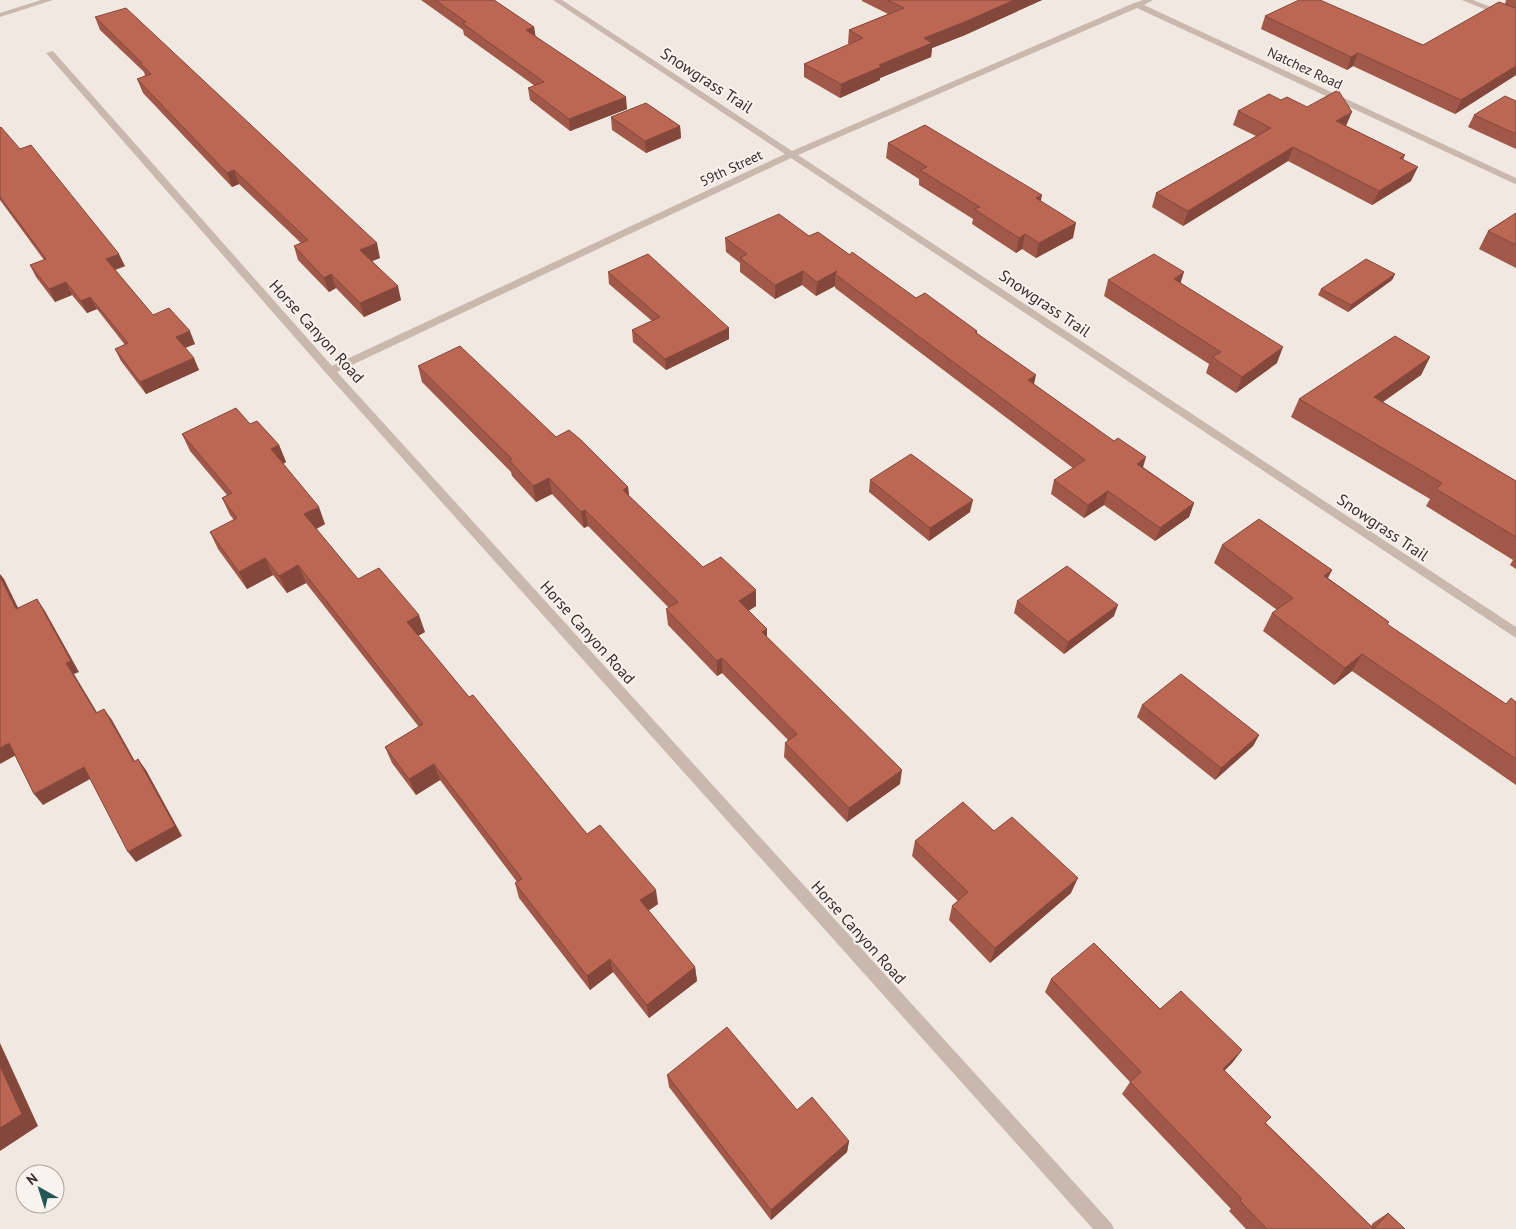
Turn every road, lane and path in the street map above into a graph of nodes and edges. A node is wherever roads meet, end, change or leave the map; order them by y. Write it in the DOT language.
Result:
graph roads {
  1 [pos="48,0"];
  2 [pos="557,0"];
  3 [pos="1149,0"];
  4 [pos="1466,0"];
  5 [pos="1137,5"];
  6 [pos="0,15"];
  7 [pos="1516,20"];
  8 [pos="50,53"];
  9 [pos="793,154"];
  10 [pos="1516,181"];
  11 [pos="330,371"];
  12 [pos="1516,632"];
  13 [pos="1105,1229"];
  1 -- 6 [label="street"];
  2 -- 9 [label="street, Snowgrass Trail"];
  3 -- 5 [label="street, 59th Street"];
  4 -- 7 [label="street"];
  5 -- 9 [label="street, 59th Street"];
  5 -- 10 [label="street, Natchez Road"];
  8 -- 11 [label="street, Horse Canyon Road"];
  9 -- 11 [label="street, 59th Street"];
  9 -- 12 [label="street, Snowgrass Trail"];
  11 -- 13 [label="street, Horse Canyon Road"];
}
